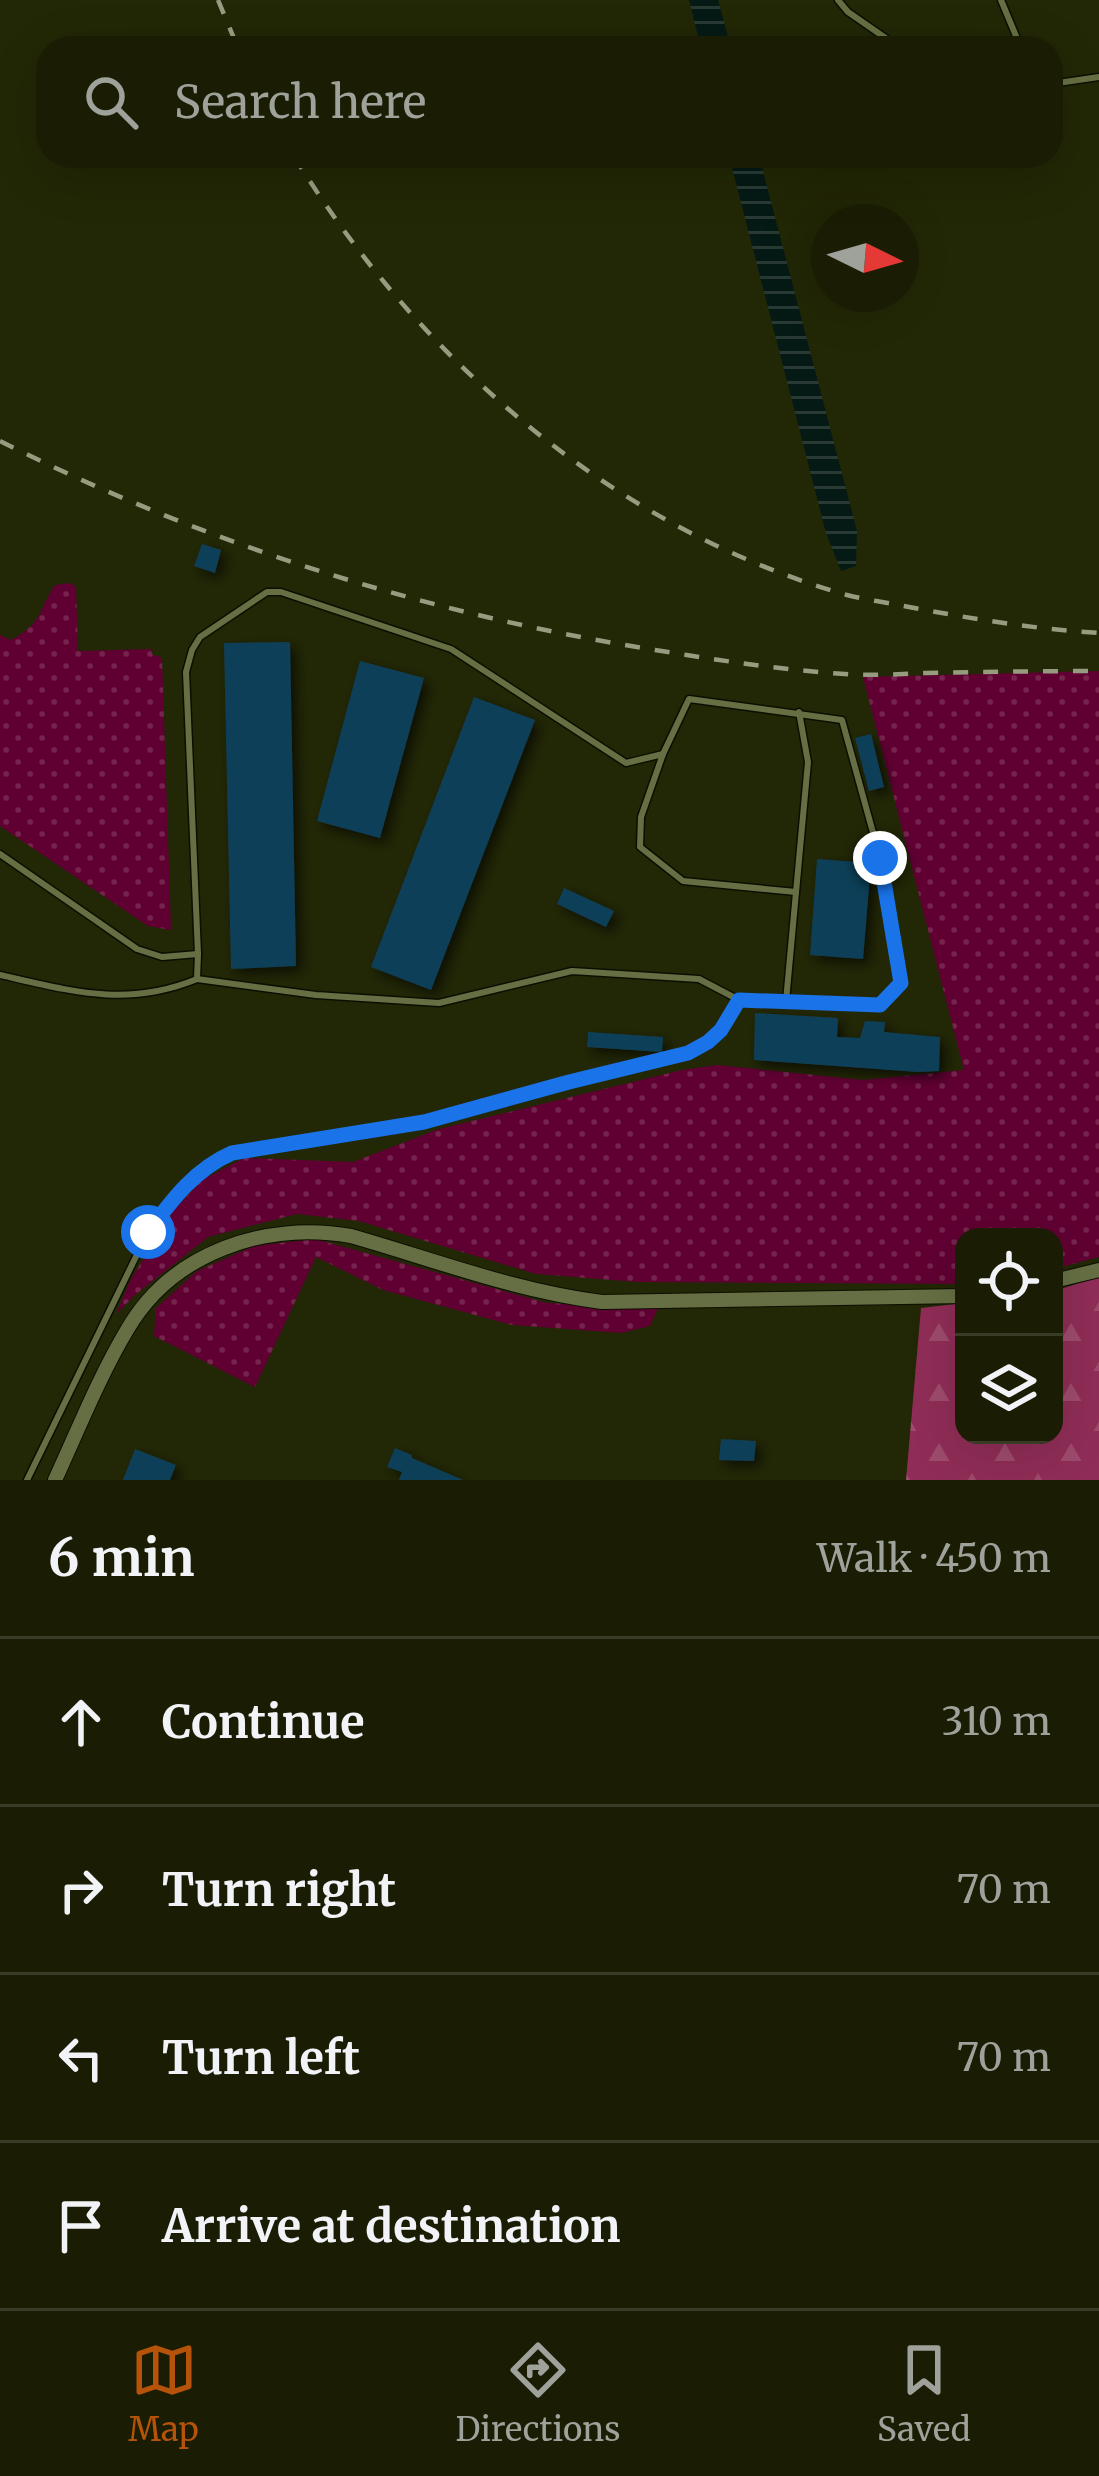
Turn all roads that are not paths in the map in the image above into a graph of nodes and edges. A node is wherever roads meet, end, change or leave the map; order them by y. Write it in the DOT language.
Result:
graph roads {
  1 [pos="838,0"];
  2 [pos="1001,0"];
  3 [pos="883,36"];
  4 [pos="1016,36"];
  5 [pos="1099,77"];
  6 [pos="1063,82"];
  7 [pos="799,712"];
  8 [pos="663,754"];
  9 [pos="0,854"];
  10 [pos="796,892"];
  11 [pos="198,954"];
  12 [pos="0,976"];
  13 [pos="197,979"];
  14 [pos="739,1000"];
  15 [pos="786,1002"];
  16 [pos="1099,1270"];
  17 [pos="1063,1279"];
  18 [pos="955,1296"];
  19 [pos="27,1480"];
  20 [pos="55,1480"];
  1 -- 3 [label="lane"];
  2 -- 4 [label="lane"];
  5 -- 6 [label="lane"];
  7 -- 8 [label="lane"];
  7 -- 10 [label="lane"];
  7 -- 15 [label="lane"];
  8 -- 10 [label="lane"];
  8 -- 11 [label="lane"];
  9 -- 11 [label="lane"];
  10 -- 15 [label="lane"];
  11 -- 13 [label="lane"];
  12 -- 13 [label="lane"];
  13 -- 14 [label="lane"];
  14 -- 15 [label="lane"];
  14 -- 19 [label="lane"];
  16 -- 17 [label="street"];
  18 -- 20 [label="street"];
}
